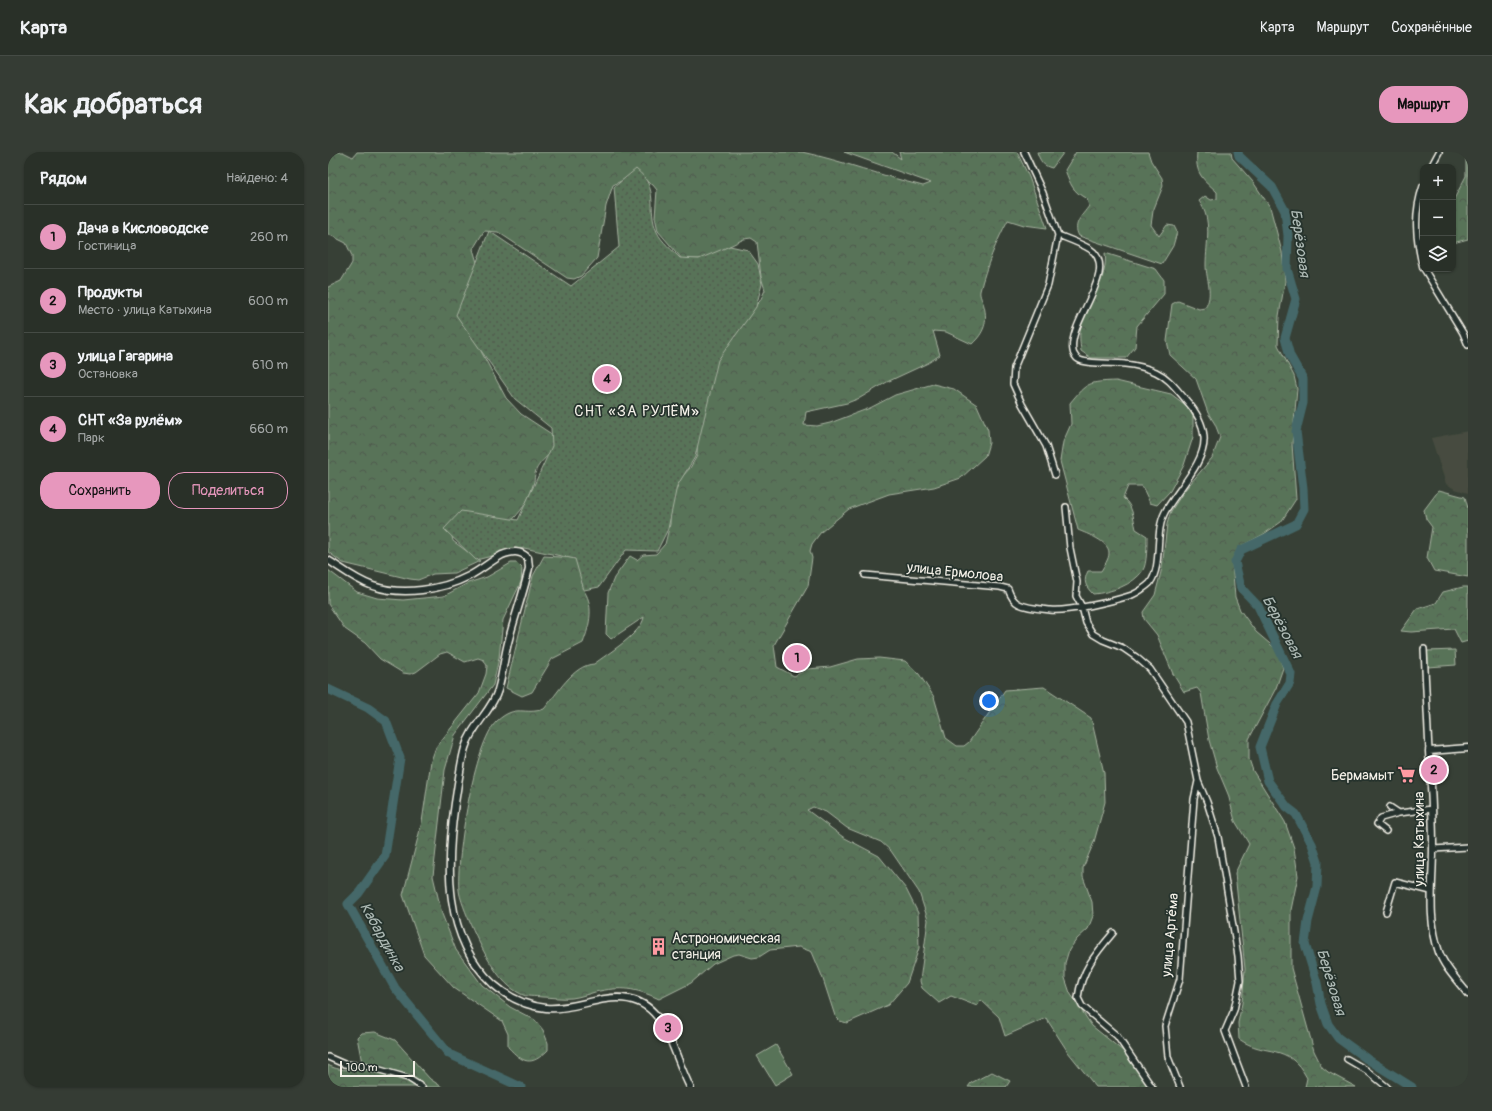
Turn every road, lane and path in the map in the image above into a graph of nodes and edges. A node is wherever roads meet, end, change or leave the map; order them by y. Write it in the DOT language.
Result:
graph roads {
  1 [pos="1024,152"];
  2 [pos="1439,152"];
  3 [pos="1433,164"];
  4 [pos="1420,198"];
  5 [pos="1058,235"];
  6 [pos="1420,253"];
  7 [pos="1425,272"];
  8 [pos="1468,345"];
  9 [pos="1055,475"];
  10 [pos="1066,507"];
  11 [pos="328,560"];
  12 [pos="865,575"];
  13 [pos="1082,606"];
  14 [pos="1424,649"];
  15 [pos="1468,748"];
  16 [pos="1429,751"];
  17 [pos="1198,781"];
  18 [pos="1390,807"];
  19 [pos="1432,809"];
  20 [pos="1399,813"];
  21 [pos="1386,832"];
  22 [pos="1468,847"];
  23 [pos="1433,849"];
  24 [pos="1431,891"];
  25 [pos="1386,912"];
  26 [pos="1113,933"];
  27 [pos="1468,994"];
  28 [pos="328,1057"];
  29 [pos="1347,1059"];
  30 [pos="422,1087"];
  31 [pos="690,1087"];
  32 [pos="1152,1087"];
  33 [pos="1180,1087"];
  34 [pos="1246,1087"];
  35 [pos="1387,1087"];
  1 -- 5 [label="street"];
  2 -- 3 [label="street"];
  4 -- 6 [label="street"];
  5 -- 9 [label="street"];
  5 -- 13 [label="street, улица Ермолова"];
  7 -- 8 [label="street"];
  10 -- 13 [label="street"];
  11 -- 31 [label="street"];
  12 -- 13 [label="street, улица Ермолова"];
  13 -- 17 [label="street"];
  14 -- 16 [label="street, улица Катыхина"];
  15 -- 16 [label="street"];
  16 -- 19 [label="street, улица Катыхина"];
  17 -- 33 [label="street, улица Артёма"];
  17 -- 34 [label="street"];
  18 -- 20 [label="street"];
  19 -- 20 [label="street"];
  19 -- 23 [label="street, улица Катыхина"];
  20 -- 21 [label="street"];
  22 -- 23 [label="street"];
  23 -- 24 [label="street, улица Катыхина"];
  24 -- 25 [label="street"];
  24 -- 27 [label="street, улица Катыхина"];
  26 -- 32 [label="street"];
  28 -- 30 [label="street"];
  29 -- 35 [label="street"];
}
